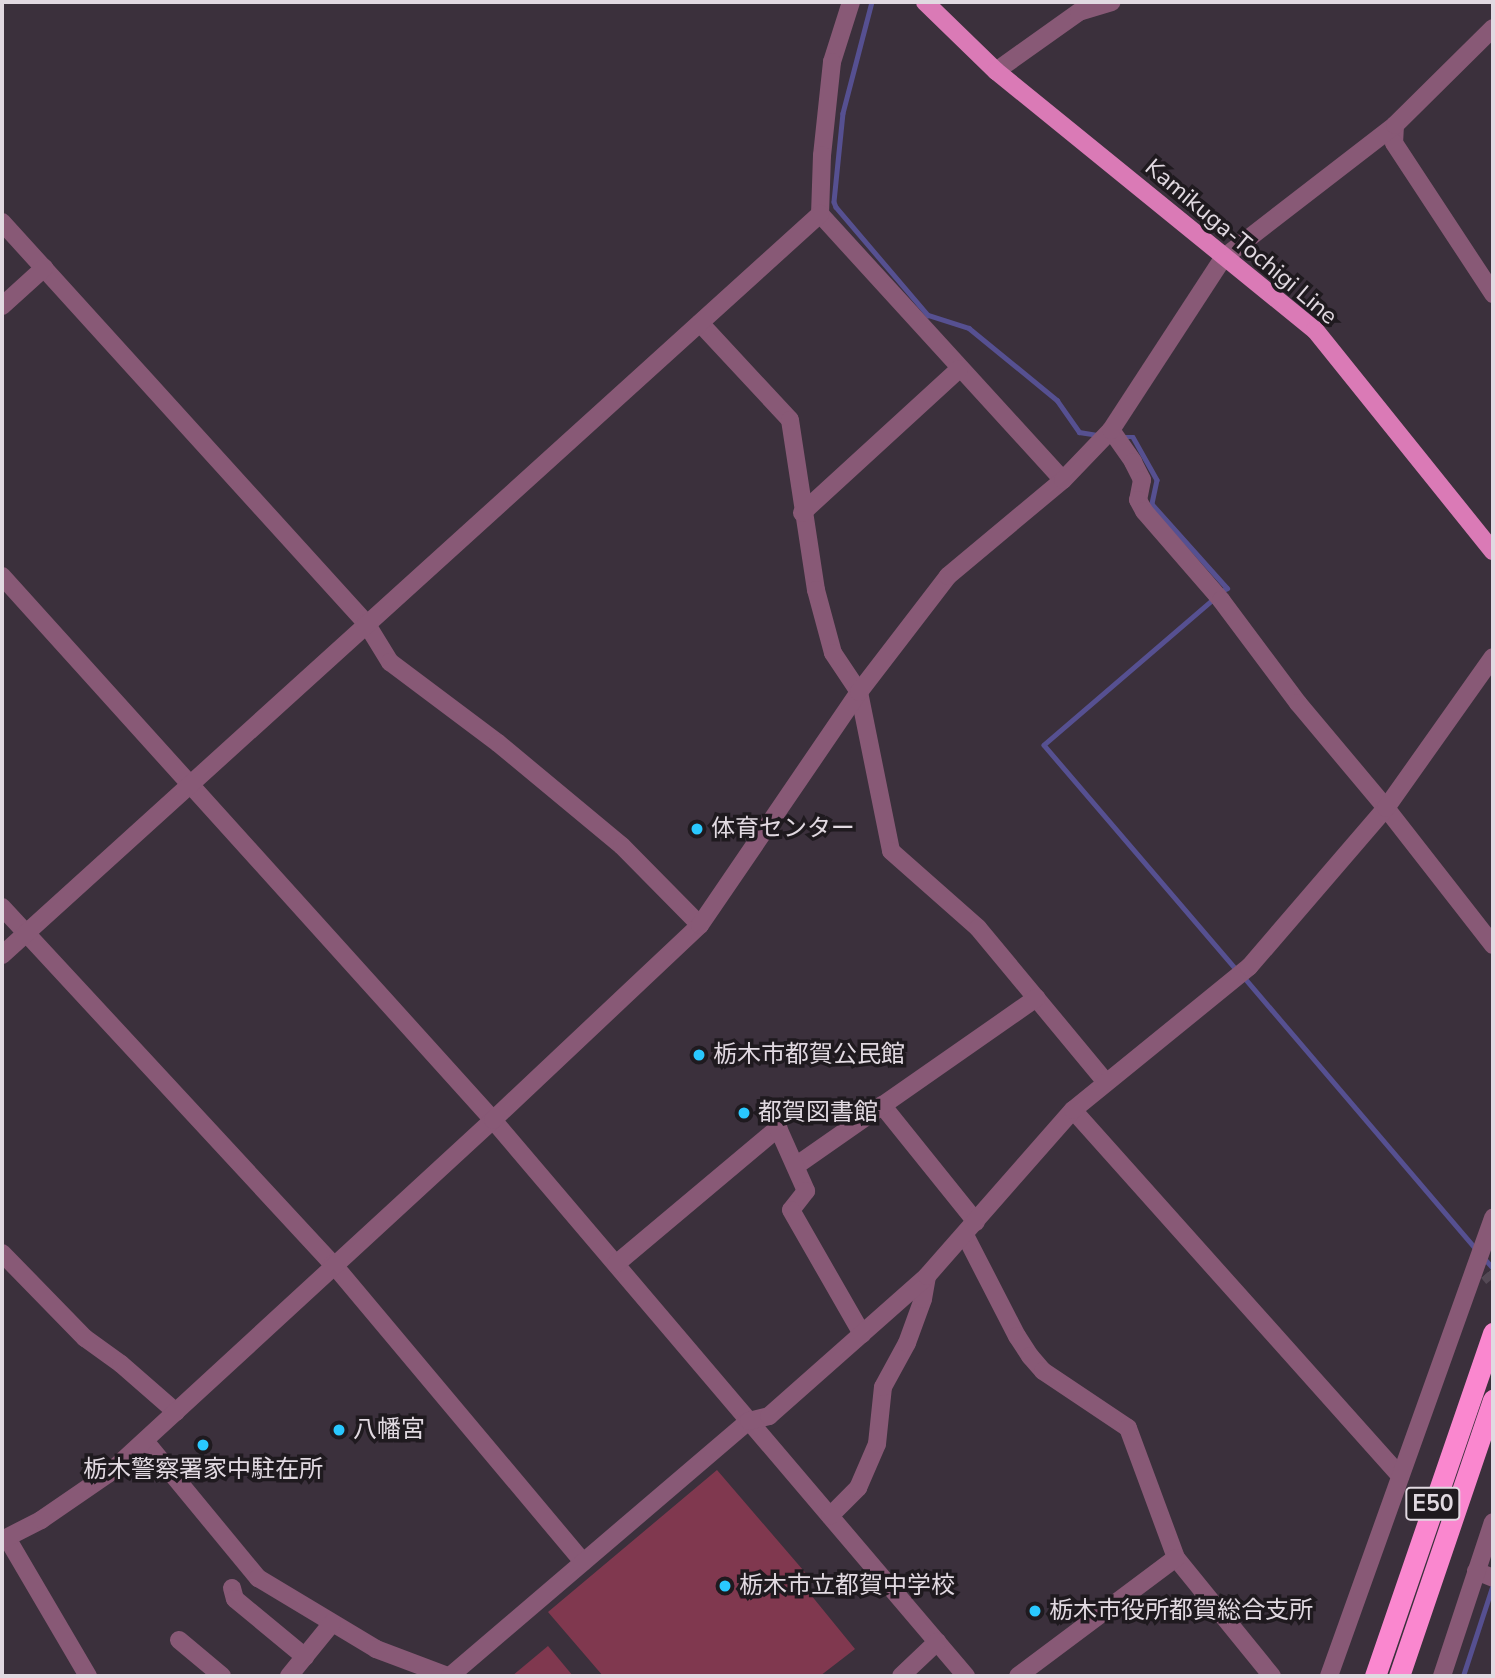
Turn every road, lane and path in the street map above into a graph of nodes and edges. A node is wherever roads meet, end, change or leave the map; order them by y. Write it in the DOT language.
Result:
graph roads {
  1 [pos="851,2"];
  2 [pos="925,2"];
  3 [pos="1112,2"];
  4 [pos="1493,28"];
  5 [pos="996,71"];
  6 [pos="1395,125"];
  7 [pos="820,214"];
  8 [pos="2,222"];
  9 [pos="1223,258"];
  10 [pos="44,268"];
  11 [pos="1493,294"];
  12 [pos="2,306"];
  13 [pos="700,323"];
  14 [pos="959,369"];
  15 [pos="1111,430"];
  16 [pos="1063,480"];
  17 [pos="802,513"];
  18 [pos="1493,551"];
  19 [pos="2,576"];
  20 [pos="366,623"];
  21 [pos="1493,657"];
  22 [pos="859,692"];
  23 [pos="191,785"];
  24 [pos="1386,808"];
  25 [pos="2,907"];
  26 [pos="700,925"];
  27 [pos="25,933"];
  28 [pos="1493,945"];
  29 [pos="2,955"];
  30 [pos="1036,998"];
  31 [pos="1106,1082"];
  32 [pos="882,1105"];
  33 [pos="1073,1110"];
  34 [pos="493,1120"];
  35 [pos="797,1165"];
  36 [pos="1493,1217"];
  37 [pos="970,1229"];
  38 [pos="2,1253"];
  39 [pos="1478,1256"];
  40 [pos="333,1264"];
  41 [pos="616,1264"];
  42 [pos="1488,1272"];
  43 [pos="927,1276"];
  44 [pos="1493,1333"];
  45 [pos="862,1334"];
  46 [pos="1493,1400"];
  47 [pos="176,1412"];
  48 [pos="749,1421"];
  49 [pos="145,1441"];
  50 [pos="1399,1476"];
  51 [pos="830,1516"];
  52 [pos="1493,1522"];
  53 [pos="4,1539"];
  54 [pos="1176,1558"];
  55 [pos="583,1562"];
  56 [pos="1476,1571"];
  57 [pos="1493,1578"];
  58 [pos="232,1588"];
  59 [pos="331,1623"];
  60 [pos="179,1640"];
  61 [pos="937,1642"];
  62 [pos="305,1657"];
  63 [pos="88,1676"];
  64 [pos="222,1676"];
  65 [pos="289,1676"];
  66 [pos="449,1676"];
  67 [pos="901,1676"];
  68 [pos="967,1676"];
  69 [pos="1018,1676"];
  70 [pos="1272,1676"];
  71 [pos="1329,1676"];
  72 [pos="1375,1676"];
  73 [pos="1399,1676"];
  74 [pos="1442,1676"];
  1 -- 7 [label="street"];
  2 -- 5 [label="main road, Kamikuga-Tochigi Line"];
  3 -- 5 [label="street"];
  4 -- 6 [label="street"];
  5 -- 9 [label="main road, Kamikuga-Tochigi Line"];
  6 -- 9 [label="street"];
  6 -- 11 [label="street"];
  7 -- 13 [label="street"];
  7 -- 14 [label="street"];
  8 -- 10 [label="street"];
  9 -- 15 [label="street"];
  9 -- 18 [label="main road, Kamikuga-Tochigi Line"];
  10 -- 12 [label="street"];
  10 -- 20 [label="street"];
  13 -- 17 [label="street"];
  13 -- 20 [label="street"];
  14 -- 16 [label="street"];
  14 -- 17 [label="street"];
  15 -- 16 [label="street"];
  15 -- 24 [label="street"];
  16 -- 22 [label="street"];
  17 -- 22 [label="street"];
  19 -- 23 [label="street"];
  20 -- 23 [label="street"];
  20 -- 26 [label="street"];
  21 -- 24 [label="street"];
  22 -- 26 [label="street"];
  22 -- 30 [label="street"];
  23 -- 27 [label="street"];
  23 -- 34 [label="street"];
  24 -- 28 [label="street"];
  24 -- 31 [label="street"];
  25 -- 27 [label="street"];
  26 -- 34 [label="street"];
  27 -- 29 [label="street"];
  27 -- 40 [label="street"];
  30 -- 31 [label="street"];
  30 -- 32 [label="street"];
  31 -- 33 [label="street"];
  32 -- 35 [label="street"];
  32 -- 37 [label="street"];
  33 -- 37 [label="street"];
  33 -- 50 [label="street"];
  34 -- 40 [label="street"];
  34 -- 41 [label="street"];
  35 -- 41 [label="street"];
  35 -- 45 [label="street"];
  36 -- 39 [label="street"];
  37 -- 43 [label="street"];
  37 -- 54 [label="street"];
  38 -- 47 [label="street"];
  39 -- 42 [label="street"];
  39 -- 50 [label="street"];
  40 -- 47 [label="street"];
  40 -- 55 [label="street"];
  41 -- 48 [label="street"];
  43 -- 45 [label="street"];
  43 -- 51 [label="street"];
  44 -- 72 [label="highway, E50"];
  45 -- 48 [label="street"];
  46 -- 73 [label="highway, E50"];
  47 -- 49 [label="street"];
  48 -- 51 [label="street"];
  48 -- 55 [label="street"];
  49 -- 53 [label="street"];
  49 -- 59 [label="street"];
  50 -- 71 [label="street"];
  51 -- 61 [label="street"];
  52 -- 56 [label="street"];
  53 -- 63 [label="street"];
  54 -- 69 [label="street"];
  54 -- 70 [label="street"];
  55 -- 66 [label="street"];
  56 -- 57 [label="street"];
  56 -- 74 [label="street"];
  58 -- 62 [label="street"];
  59 -- 62 [label="street"];
  59 -- 66 [label="street"];
  60 -- 64 [label="street"];
  61 -- 67 [label="street"];
  61 -- 68 [label="street"];
  62 -- 65 [label="street"];
}
